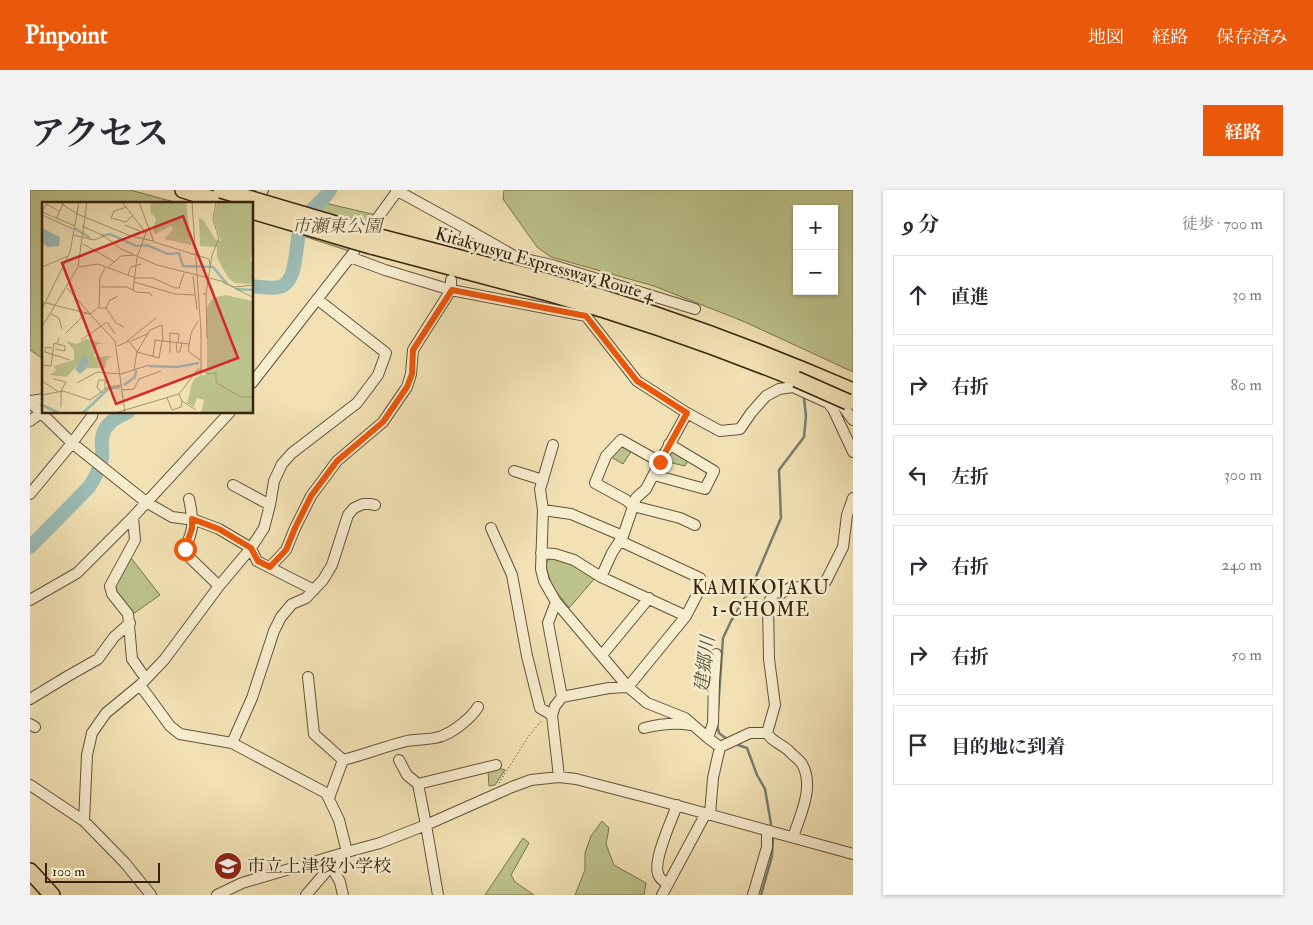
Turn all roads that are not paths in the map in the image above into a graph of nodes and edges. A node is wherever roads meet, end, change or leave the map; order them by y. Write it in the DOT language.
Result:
graph roads {
  1 [pos="183,190"];
  2 [pos="221,190"];
  3 [pos="263,190"];
  4 [pos="397,190"];
  5 [pos="222,202"];
  6 [pos="254,202"];
  7 [pos="254,211"];
  8 [pos="467,229"];
  9 [pos="374,241"];
  10 [pos="463,244"];
  11 [pos="350,257"];
  12 [pos="451,285"];
  13 [pos="317,299"];
  14 [pos="695,309"];
  15 [pos="254,381"];
  16 [pos="803,384"];
  17 [pos="30,401"];
  18 [pos="847,401"];
  19 [pos="41,413"];
  20 [pos="687,413"];
  21 [pos="42,414"];
  22 [pos="92,414"];
  23 [pos="228,414"];
  24 [pos="853,420"];
  25 [pos="30,421"];
  26 [pos="72,443"];
  27 [pos="669,444"];
  28 [pos="553,445"];
  29 [pos="853,452"];
  30 [pos="660,462"];
  31 [pos="514,471"];
  32 [pos="654,475"];
  33 [pos="543,480"];
  34 [pos="233,485"];
  35 [pos="30,494"];
  36 [pos="853,498"];
  37 [pos="188,499"];
  38 [pos="146,502"];
  39 [pos="270,505"];
  40 [pos="374,505"];
  41 [pos="633,506"];
  42 [pos="543,510"];
  43 [pos="133,517"];
  44 [pos="192,519"];
  45 [pos="695,525"];
  46 [pos="491,528"];
  47 [pos="622,538"];
  48 [pos="251,548"];
  49 [pos="541,553"];
  50 [pos="270,567"];
  51 [pos="601,577"];
  52 [pos="219,586"];
  53 [pos="314,590"];
  54 [pos="649,598"];
  55 [pos="30,600"];
  56 [pos="556,602"];
  57 [pos="686,616"];
  58 [pos="130,623"];
  59 [pos="716,654"];
  60 [pos="602,656"];
  61 [pos="614,670"];
  62 [pos="308,677"];
  63 [pos="143,682"];
  64 [pos="628,687"];
  65 [pos="605,689"];
  66 [pos="562,698"];
  67 [pos="30,700"];
  68 [pos="478,707"];
  69 [pos="550,714"];
  70 [pos="694,726"];
  71 [pos="644,728"];
  72 [pos="767,733"];
  73 [pos="708,738"];
  74 [pos="232,743"];
  75 [pos="721,746"];
  76 [pos="343,760"];
  77 [pos="399,760"];
  78 [pos="496,765"];
  79 [pos="559,777"];
  80 [pos="418,784"];
  81 [pos="30,785"];
  82 [pos="329,798"];
  83 [pos="678,805"];
  84 [pos="708,813"];
  85 [pos="84,821"];
  86 [pos="426,825"];
  87 [pos="771,832"];
  88 [pos="792,837"];
  89 [pos="347,852"];
  90 [pos="853,854"];
  91 [pos="331,866"];
  92 [pos="30,871"];
  93 [pos="30,883"];
  94 [pos="667,884"];
  95 [pos="41,895"];
  96 [pos="52,895"];
  97 [pos="151,895"];
  98 [pos="217,895"];
  99 [pos="306,895"];
  100 [pos="344,895"];
  101 [pos="438,895"];
  102 [pos="662,895"];
  103 [pos="753,895"];
  1 -- 5 [label="highway"];
  2 -- 9 [label="highway, Kitakyusyu Expressway Route 4, bridge"];
  3 -- 6 [label="street"];
  4 -- 8 [label="street"];
  4 -- 11 [label="street"];
  7 -- 9 [label="highway, Kitakyusyu Expressway Route 4, bridge"];
  8 -- 10 [label="street"];
  8 -- 14 [label="street"];
  9 -- 16 [label="highway, Kitakyusyu Expressway Route 4"];
  11 -- 12 [label="street"];
  11 -- 13 [label="street"];
  12 -- 20 [label="street"];
  12 -- 50 [label="street"];
  13 -- 15 [label="street"];
  13 -- 39 [label="street"];
  16 -- 18 [label="highway, Kitakyusyu Expressway Route 4, bridge"];
  16 -- 18 [label="street"];
  16 -- 20 [label="street"];
  17 -- 19 [label="street"];
  18 -- 24 [label="street"];
  18 -- 29 [label="street"];
  19 -- 25 [label="street"];
  20 -- 27 [label="street"];
  21 -- 26 [label="street"];
  22 -- 26 [label="street"];
  23 -- 38 [label="street"];
  26 -- 35 [label="street"];
  26 -- 38 [label="street"];
  27 -- 30 [label="street"];
  27 -- 32 [label="street"];
  28 -- 33 [label="street"];
  30 -- 32 [label="street"];
  30 -- 41 [label="street"];
  31 -- 33 [label="street"];
  32 -- 41 [label="street"];
  33 -- 42 [label="street"];
  34 -- 39 [label="street"];
  36 -- 72 [label="street"];
  37 -- 44 [label="street"];
  38 -- 43 [label="street"];
  38 -- 44 [label="street"];
  39 -- 48 [label="street"];
  40 -- 53 [label="street"];
  41 -- 45 [label="street"];
  41 -- 47 [label="street"];
  42 -- 47 [label="street"];
  42 -- 49 [label="street"];
  43 -- 55 [label="street"];
  43 -- 58 [label="street"];
  44 -- 48 [label="street"];
  44 -- 52 [label="street"];
  46 -- 69 [label="street"];
  47 -- 51 [label="street"];
  47 -- 57 [label="street"];
  48 -- 50 [label="street"];
  48 -- 52 [label="street"];
  49 -- 51 [label="street"];
  49 -- 56 [label="street"];
  50 -- 53 [label="street"];
  51 -- 54 [label="street"];
  52 -- 63 [label="street"];
  53 -- 74 [label="street"];
  54 -- 57 [label="street"];
  54 -- 60 [label="street"];
  56 -- 60 [label="street"];
  56 -- 66 [label="street"];
  57 -- 64 [label="street"];
  58 -- 63 [label="street"];
  58 -- 67 [label="street"];
  59 -- 73 [label="street"];
  60 -- 61 [label="street"];
  61 -- 64 [label="street"];
  61 -- 65 [label="street"];
  62 -- 76 [label="street"];
  63 -- 74 [label="street"];
  63 -- 85 [label="street"];
  64 -- 65 [label="street"];
  64 -- 70 [label="street"];
  65 -- 66 [label="street"];
  66 -- 69 [label="street"];
  68 -- 76 [label="street"];
  69 -- 79 [label="street"];
  70 -- 71 [label="street"];
  70 -- 73 [label="street"];
  72 -- 75 [label="street"];
  72 -- 88 [label="street"];
  73 -- 75 [label="street"];
  74 -- 82 [label="street"];
  75 -- 84 [label="street"];
  76 -- 82 [label="street"];
  77 -- 80 [label="street"];
  78 -- 80 [label="street"];
  79 -- 83 [label="street"];
  79 -- 86 [label="street"];
  80 -- 86 [label="street"];
  81 -- 85 [label="street"];
  82 -- 89 [label="street"];
  83 -- 84 [label="street"];
  83 -- 94 [label="street"];
  84 -- 87 [label="street"];
  84 -- 94 [label="street"];
  85 -- 97 [label="street"];
  86 -- 89 [label="street"];
  86 -- 101 [label="street"];
  87 -- 88 [label="street"];
  87 -- 103 [label="street"];
  88 -- 90 [label="street"];
  89 -- 91 [label="street"];
  89 -- 98 [label="street"];
  91 -- 99 [label="street"];
  91 -- 100 [label="street"];
  92 -- 96 [label="highway"];
  93 -- 95 [label="highway"];
  94 -- 102 [label="street"];
}
